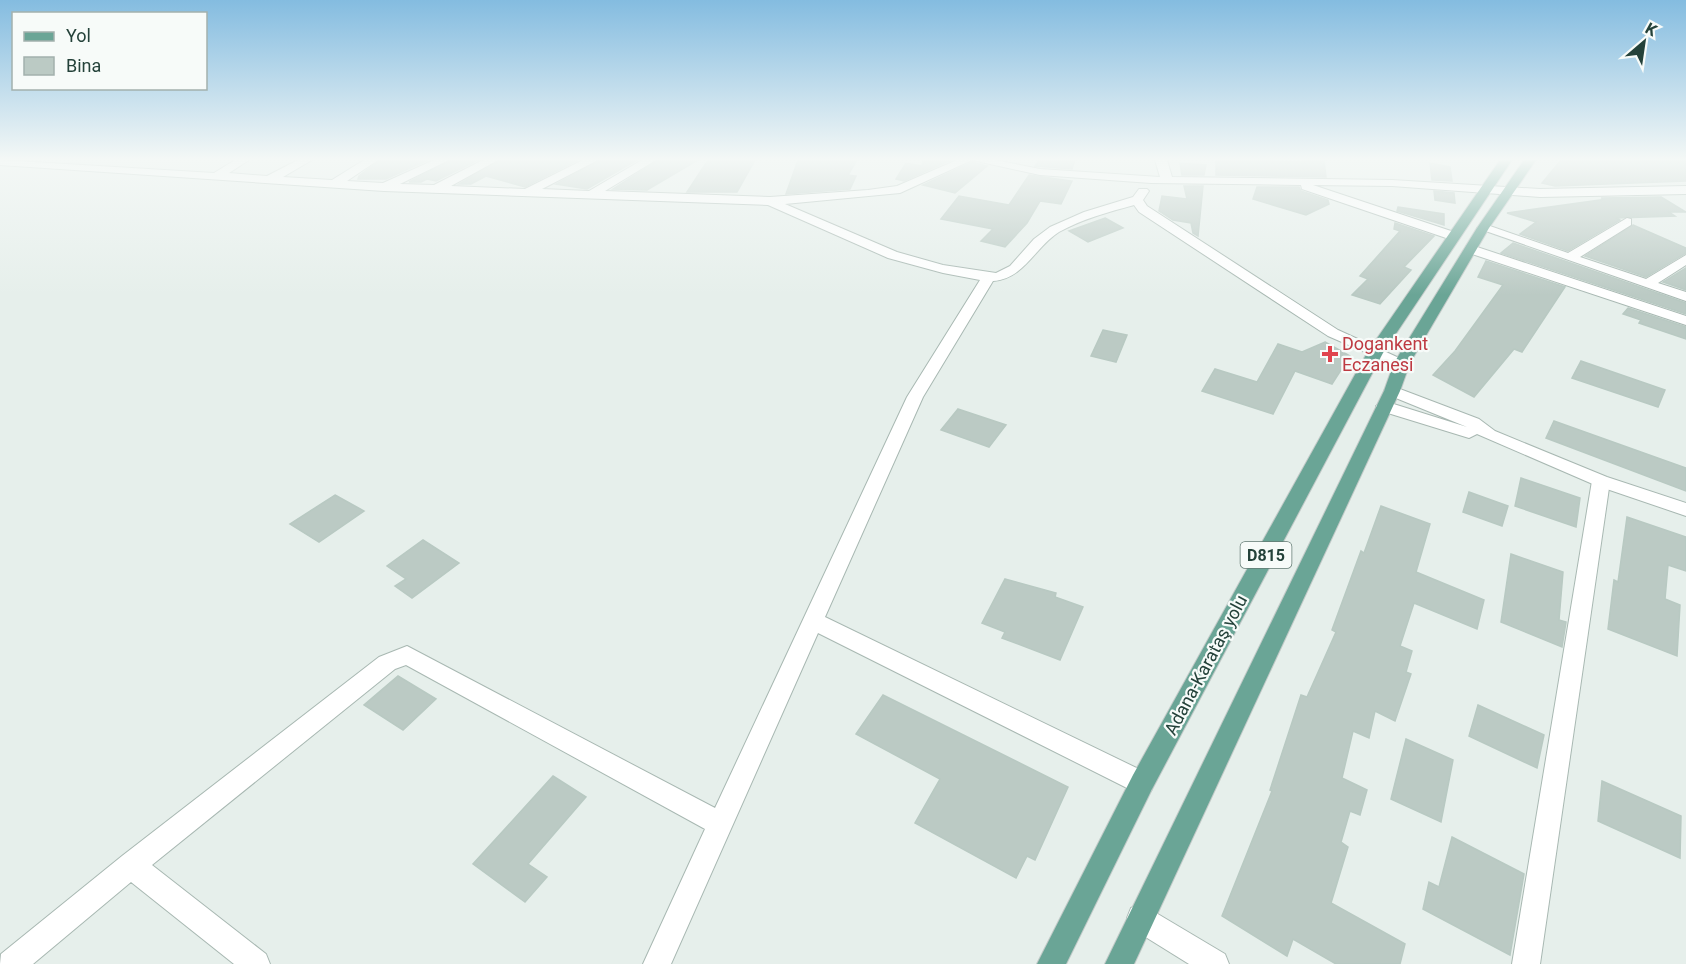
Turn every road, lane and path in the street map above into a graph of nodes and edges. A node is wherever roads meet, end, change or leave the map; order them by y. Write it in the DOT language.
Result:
graph roads {
  1 [pos="779,205"];
  2 [pos="1122,205"];
  3 [pos="1140,205"];
  4 [pos="1361,205"];
  5 [pos="1475,205"];
  6 [pos="1498,205"];
  7 [pos="1627,222"];
  8 [pos="1483,228"];
  9 [pos="1452,236"];
  10 [pos="1471,249"];
  11 [pos="1570,257"];
  12 [pos="1686,259"];
  13 [pos="988,277"];
  14 [pos="1647,284"];
  15 [pos="1686,297"];
  16 [pos="1686,321"];
  17 [pos="1375,353"];
  18 [pos="1401,363"];
  19 [pos="1388,399"];
  20 [pos="1601,481"];
  21 [pos="1686,510"];
  22 [pos="814,621"];
  23 [pos="1142,783"];
  24 [pos="721,824"];
  25 [pos="131,865"];
  26 [pos="1141,918"];
  27 [pos="11,964"];
  28 [pos="256,964"];
  29 [pos="657,964"];
  30 [pos="1051,964"];
  31 [pos="1119,964"];
  32 [pos="1215,964"];
  33 [pos="1526,964"];
  1 -- 13 [label="street"];
  2 -- 13 [label="street"];
  3 -- 17 [label="street"];
  4 -- 9 [label="street"];
  5 -- 9 [label="main road, Adana-Karataş yolu / D815"];
  6 -- 8 [label="main road, D815"];
  7 -- 11 [label="street"];
  8 -- 10 [label="main road, D815"];
  8 -- 11 [label="street"];
  9 -- 17 [label="main road, Adana-Karataş yolu / D815"];
  10 -- 16 [label="street"];
  10 -- 18 [label="main road, D815"];
  11 -- 14 [label="street"];
  12 -- 14 [label="street"];
  13 -- 22 [label="street"];
  14 -- 15 [label="street"];
  17 -- 18 [label="street"];
  17 -- 23 [label="main road, Adana-Karataş yolu / D815"];
  18 -- 19 [label="main road, D815"];
  19 -- 20 [label="street"];
  19 -- 26 [label="main road, D815"];
  20 -- 21 [label="street"];
  20 -- 33 [label="street"];
  22 -- 23 [label="street"];
  22 -- 24 [label="street"];
  23 -- 30 [label="main road, Adana-Karataş yolu / D815"];
  24 -- 25 [label="street"];
  24 -- 29 [label="street"];
  25 -- 27 [label="street"];
  25 -- 28 [label="street"];
  26 -- 31 [label="main road, D815"];
  26 -- 32 [label="street"];
}
